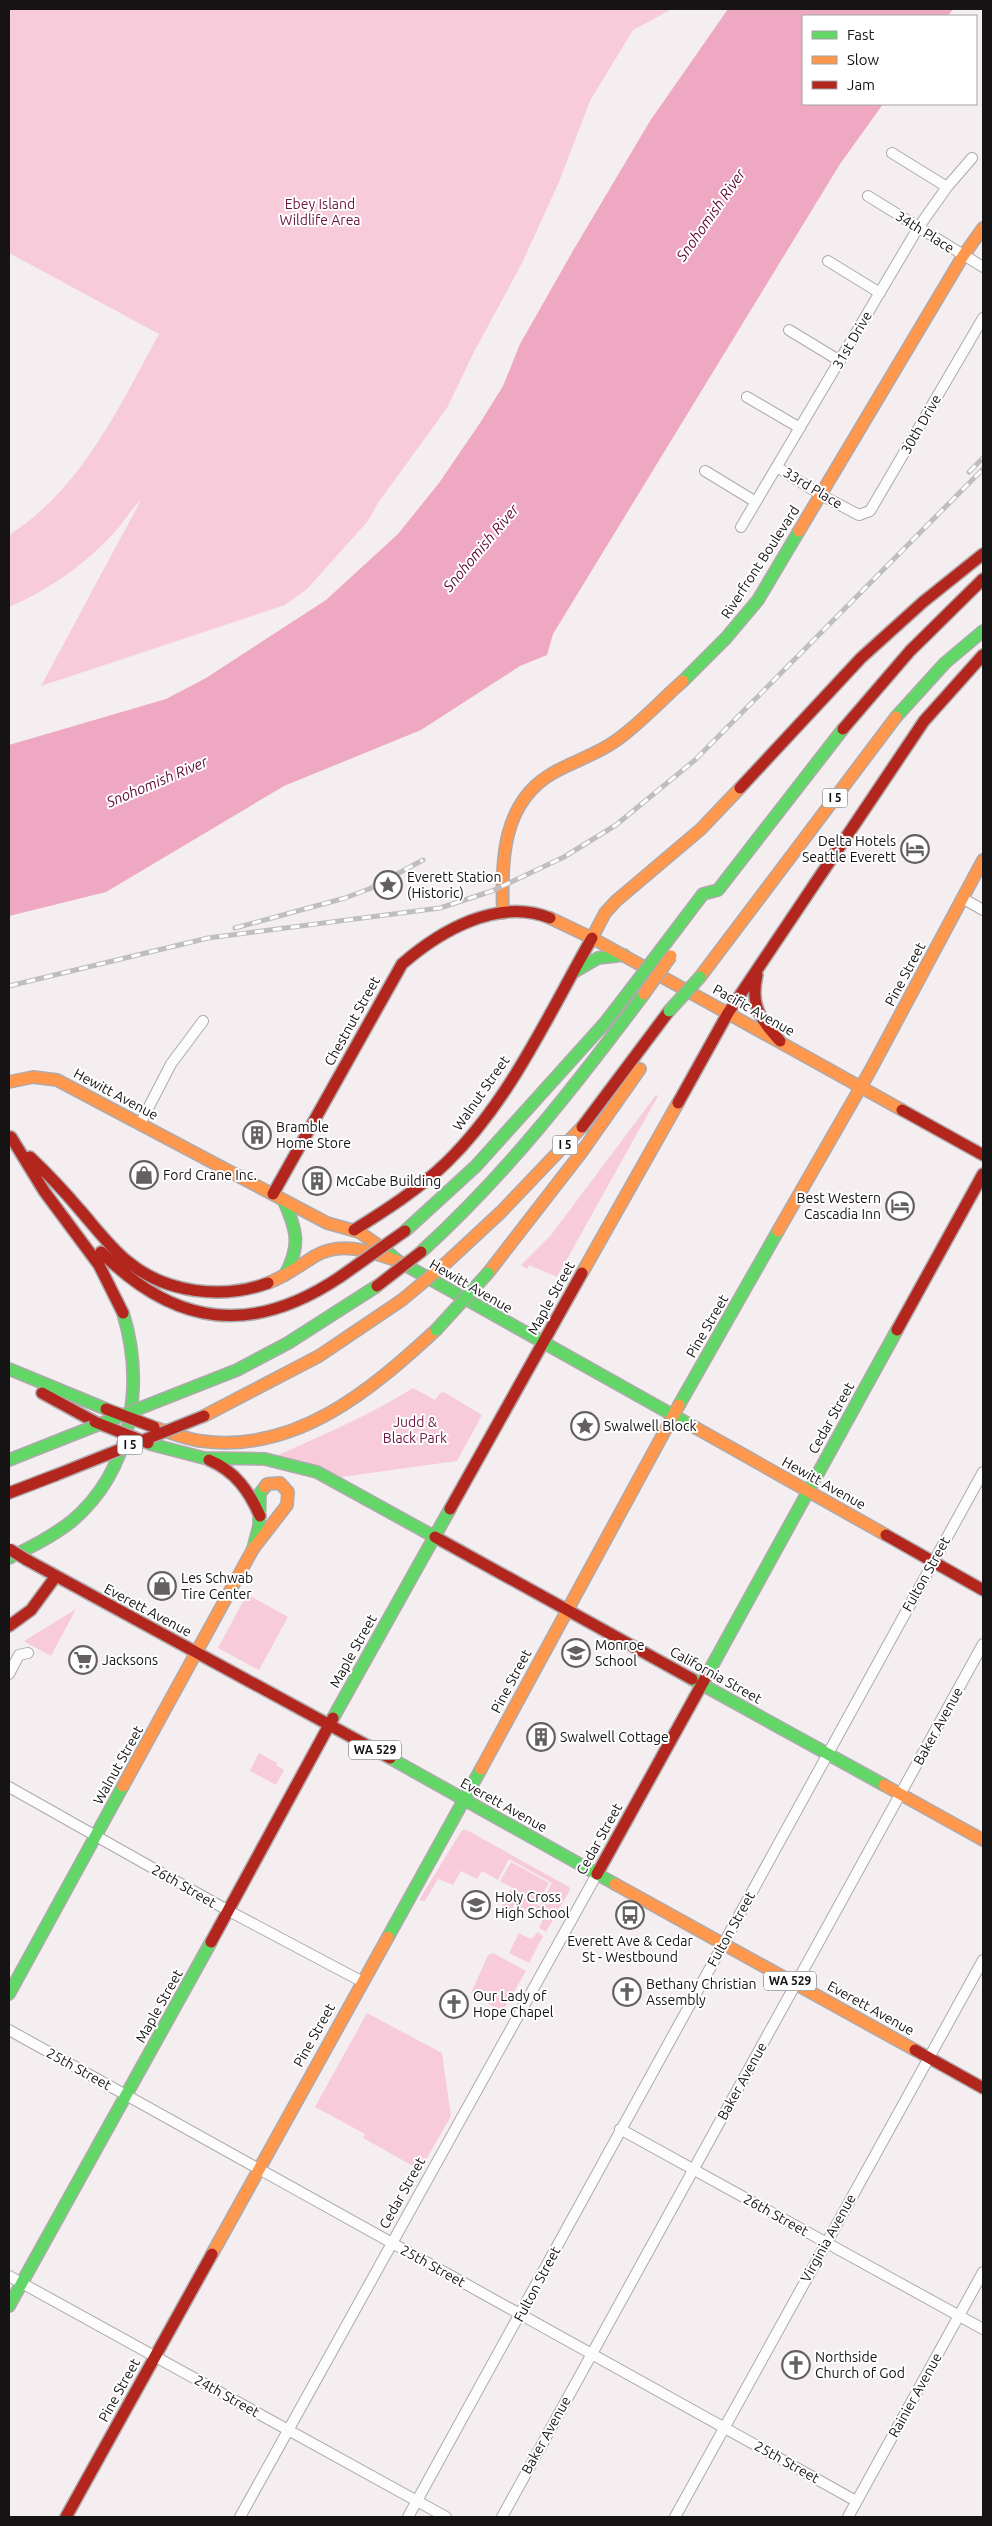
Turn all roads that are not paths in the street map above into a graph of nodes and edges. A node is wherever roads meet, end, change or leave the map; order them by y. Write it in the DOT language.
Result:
graph roads {
  1 [pos="892,153"];
  2 [pos="972,158"];
  3 [pos="947,187"];
  4 [pos="868,196"];
  5 [pos="918,228"];
  6 [pos="983,228"];
  7 [pos="963,256"];
  8 [pos="828,261"];
  9 [pos="983,267"];
  10 [pos="880,292"];
  11 [pos="983,318"];
  12 [pos="789,330"];
  13 [pos="840,361"];
  14 [pos="747,397"];
  15 [pos="800,428"];
  16 [pos="777,467"];
  17 [pos="705,471"];
  18 [pos="821,495"];
  19 [pos="756,502"];
  20 [pos="849,510"];
  21 [pos="741,527"];
  22 [pos="983,554"];
  23 [pos="983,579"];
  24 [pos="983,631"];
  25 [pos="983,655"];
  26 [pos="983,860"];
  27 [pos="718,890"];
  28 [pos="962,898"];
  29 [pos="983,910"];
  30 [pos="503,913"];
  31 [pos="592,938"];
  32 [pos="624,955"];
  33 [pos="761,963"];
  34 [pos="571,974"];
  35 [pos="672,1013"];
  36 [pos="728,1013"];
  37 [pos="203,1021"];
  38 [pos="780,1040"];
  39 [pos="9,1082"];
  40 [pos="861,1087"];
  41 [pos="140,1124"];
  42 [pos="10,1136"];
  43 [pos="983,1155"];
  44 [pos="983,1174"];
  45 [pos="273,1194"];
  46 [pos="284,1201"];
  47 [pos="354,1230"];
  48 [pos="398,1262"];
  49 [pos="283,1277"];
  50 [pos="542,1344"];
  51 [pos="9,1369"];
  52 [pos="9,1374"];
  53 [pos="672,1417"];
  54 [pos="204,1458"];
  55 [pos="9,1460"];
  56 [pos="983,1472"];
  57 [pos="808,1491"];
  58 [pos="9,1493"];
  59 [pos="260,1516"];
  60 [pos="434,1537"];
  61 [pos="9,1549"];
  62 [pos="253,1549"];
  63 [pos="9,1558"];
  64 [pos="933,1561"];
  65 [pos="56,1576"];
  66 [pos="983,1590"];
  67 [pos="566,1609"];
  68 [pos="9,1626"];
  69 [pos="983,1644"];
  70 [pos="28,1653"];
  71 [pos="196,1653"];
  72 [pos="9,1674"];
  73 [pos="701,1684"];
  74 [pos="329,1725"];
  75 [pos="829,1754"];
  76 [pos="9,1787"];
  77 [pos="901,1794"];
  78 [pos="464,1800"];
  79 [pos="97,1836"];
  80 [pos="983,1840"];
  81 [pos="597,1874"];
  82 [pos="228,1911"];
  83 [pos="723,1943"];
  84 [pos="983,1960"];
  85 [pos="361,1981"];
  86 [pos="795,1984"];
  87 [pos="9,1994"];
  88 [pos="9,2030"];
  89 [pos="929,2057"];
  90 [pos="983,2088"];
  91 [pos="127,2096"];
  92 [pos="620,2129"];
  93 [pos="259,2168"];
  94 [pos="693,2169"];
  95 [pos="826,2242"];
  96 [pos="392,2243"];
  97 [pos="983,2272"];
  98 [pos="9,2276"];
  99 [pos="22,2283"];
  100 [pos="9,2306"];
  101 [pos="520,2315"];
  102 [pos="959,2316"];
  103 [pos="983,2329"];
  104 [pos="591,2354"];
  105 [pos="154,2356"];
  106 [pos="726,2428"];
  107 [pos="288,2430"];
  108 [pos="417,2501"];
  109 [pos="856,2501"];
  110 [pos="66,2517"];
  111 [pos="240,2517"];
  112 [pos="408,2517"];
  113 [pos="446,2517"];
  114 [pos="502,2517"];
  115 [pos="675,2517"];
  116 [pos="848,2517"];
  1 -- 3 [label="street"];
  2 -- 3 [label="street, 31st Drive"];
  3 -- 5 [label="street, 31st Drive"];
  4 -- 5 [label="street, 34th Place"];
  5 -- 7 [label="street, 34th Place"];
  5 -- 10 [label="street, 31st Drive"];
  6 -- 7 [label="main road, Riverfront Boulevard"];
  7 -- 9 [label="street, 34th Place"];
  7 -- 18 [label="main road, Riverfront Boulevard"];
  8 -- 10 [label="street"];
  10 -- 13 [label="street, 31st Drive"];
  11 -- 20 [label="street, 30th Drive"];
  12 -- 13 [label="street"];
  13 -- 15 [label="street, 31st Drive"];
  14 -- 15 [label="street"];
  15 -- 16 [label="street, 31st Drive"];
  16 -- 18 [label="street, 33rd Place"];
  16 -- 19 [label="street, 31st Drive"];
  17 -- 19 [label="street"];
  18 -- 20 [label="street, 33rd Place"];
  18 -- 30 [label="main road, Riverfront Boulevard"];
  19 -- 21 [label="street, 31st Drive"];
  22 -- 31 [label="main road, Walnut Street"];
  23 -- 27 [label="main road, I 5"];
  24 -- 35 [label="main road, I 5, bridge"];
  25 -- 33 [label="main road, Maple Street"];
  26 -- 28 [label="main road, Pine Street"];
  27 -- 42 [label="main road, bridge"];
  27 -- 55 [label="main road, I 5, bridge"];
  28 -- 29 [label="street"];
  28 -- 40 [label="main road, Pine Street"];
  30 -- 31 [label="main road, Pacific Avenue"];
  30 -- 45 [label="main road, Chestnut Street"];
  31 -- 32 [label="main road, Pacific Avenue"];
  31 -- 34 [label="main road, Walnut Street"];
  32 -- 34 [label="main road"];
  32 -- 36 [label="main road, Pacific Avenue"];
  33 -- 36 [label="main road, Maple Street"];
  33 -- 38 [label="main road"];
  34 -- 47 [label="main road, Walnut Street"];
  35 -- 51 [label="main road, bridge"];
  35 -- 58 [label="main road, I 5, bridge"];
  36 -- 38 [label="main road, Pacific Avenue"];
  36 -- 50 [label="main road, Maple Street"];
  37 -- 41 [label="street"];
  38 -- 40 [label="main road, Pacific Avenue"];
  39 -- 41 [label="main road, Hewitt Avenue"];
  40 -- 43 [label="main road, Pacific Avenue"];
  40 -- 53 [label="main road, Pine Street"];
  41 -- 45 [label="main road, Hewitt Avenue"];
  42 -- 49 [label="main road"];
  42 -- 63 [label="main road"];
  44 -- 57 [label="main road, Cedar Street"];
  45 -- 46 [label="main road, Hewitt Avenue"];
  46 -- 47 [label="main road, Hewitt Avenue"];
  46 -- 49 [label="main road"];
  47 -- 48 [label="main road, Hewitt Avenue"];
  48 -- 49 [label="main road"];
  48 -- 50 [label="main road, Hewitt Avenue"];
  50 -- 53 [label="main road, Hewitt Avenue"];
  50 -- 60 [label="main road, Maple Street"];
  52 -- 54 [label="main road, bridge"];
  53 -- 57 [label="main road, Hewitt Avenue"];
  53 -- 67 [label="main road, Pine Street"];
  54 -- 59 [label="main road"];
  54 -- 60 [label="main road, California Street"];
  56 -- 64 [label="street, Fulton Street"];
  57 -- 64 [label="main road, Hewitt Avenue"];
  57 -- 73 [label="main road, Cedar Street"];
  59 -- 62 [label="main road, Walnut Street"];
  59 -- 62 [label="main road, Walnut Street"];
  60 -- 67 [label="main road, California Street"];
  60 -- 74 [label="main road, Maple Street"];
  61 -- 65 [label="main road, Everett Avenue, bridge"];
  62 -- 71 [label="main road, Walnut Street"];
  64 -- 66 [label="main road, Hewitt Avenue"];
  64 -- 75 [label="street, Fulton Street"];
  65 -- 68 [label="main road"];
  65 -- 71 [label="main road, Everett Avenue"];
  67 -- 73 [label="main road, California Street"];
  67 -- 78 [label="main road, Pine Street"];
  69 -- 77 [label="street, Baker Avenue"];
  70 -- 72 [label="street"];
  71 -- 74 [label="main road, Everett Avenue"];
  71 -- 79 [label="main road, Walnut Street"];
  73 -- 75 [label="main road, California Street"];
  73 -- 81 [label="main road, Cedar Street"];
  74 -- 78 [label="main road, Everett Avenue / WA 529"];
  74 -- 82 [label="main road, Maple Street"];
  75 -- 77 [label="main road, California Street"];
  75 -- 83 [label="street, Fulton Street"];
  76 -- 79 [label="street, 26th Street"];
  77 -- 80 [label="main road, California Street"];
  77 -- 86 [label="street, Baker Avenue"];
  78 -- 81 [label="main road, Everett Avenue / WA 529"];
  78 -- 85 [label="main road, Pine Street"];
  79 -- 82 [label="street, 26th Street"];
  79 -- 87 [label="main road, Walnut Street"];
  81 -- 83 [label="main road, Everett Avenue / WA 529"];
  81 -- 96 [label="street, Cedar Street"];
  82 -- 85 [label="street, 26th Street"];
  82 -- 91 [label="main road, Maple Street"];
  83 -- 86 [label="main road, Everett Avenue / WA 529"];
  83 -- 92 [label="street, Fulton Street"];
  84 -- 89 [label="street, Virginia Avenue"];
  85 -- 93 [label="main road, Pine Street"];
  86 -- 89 [label="main road, Everett Avenue / WA 529"];
  86 -- 94 [label="street, Baker Avenue"];
  88 -- 91 [label="street, 25th Street"];
  89 -- 90 [label="main road, Everett Avenue / WA 529"];
  89 -- 95 [label="street, Virginia Avenue"];
  91 -- 93 [label="street, 25th Street"];
  91 -- 99 [label="main road, Maple Street"];
  92 -- 94 [label="street, 26th Street"];
  92 -- 101 [label="street, Fulton Street"];
  93 -- 96 [label="street, 25th Street"];
  93 -- 105 [label="main road, Pine Street"];
  94 -- 95 [label="street, 26th Street"];
  94 -- 104 [label="street, Baker Avenue"];
  95 -- 102 [label="street, 26th Street"];
  95 -- 106 [label="street, Virginia Avenue"];
  96 -- 101 [label="street, 25th Street"];
  96 -- 107 [label="street, Cedar Street"];
  97 -- 102 [label="street, Rainier Avenue"];
  98 -- 99 [label="street, 24th Street"];
  99 -- 100 [label="main road, Maple Street"];
  99 -- 105 [label="street, 24th Street"];
  101 -- 104 [label="street, 25th Street"];
  101 -- 108 [label="street, Fulton Street"];
  102 -- 103 [label="street, 26th Street"];
  102 -- 109 [label="street, Rainier Avenue"];
  104 -- 106 [label="street, 25th Street"];
  104 -- 114 [label="street, Baker Avenue"];
  105 -- 107 [label="street, 24th Street"];
  105 -- 110 [label="main road, Pine Street"];
  106 -- 109 [label="street, 25th Street"];
  106 -- 115 [label="street, Virginia Avenue"];
  107 -- 108 [label="street, 24th Street"];
  107 -- 111 [label="street, Cedar Street"];
  108 -- 112 [label="street, Fulton Street"];
  108 -- 113 [label="street, 24th Street"];
  109 -- 116 [label="street, Rainier Avenue"];
}
